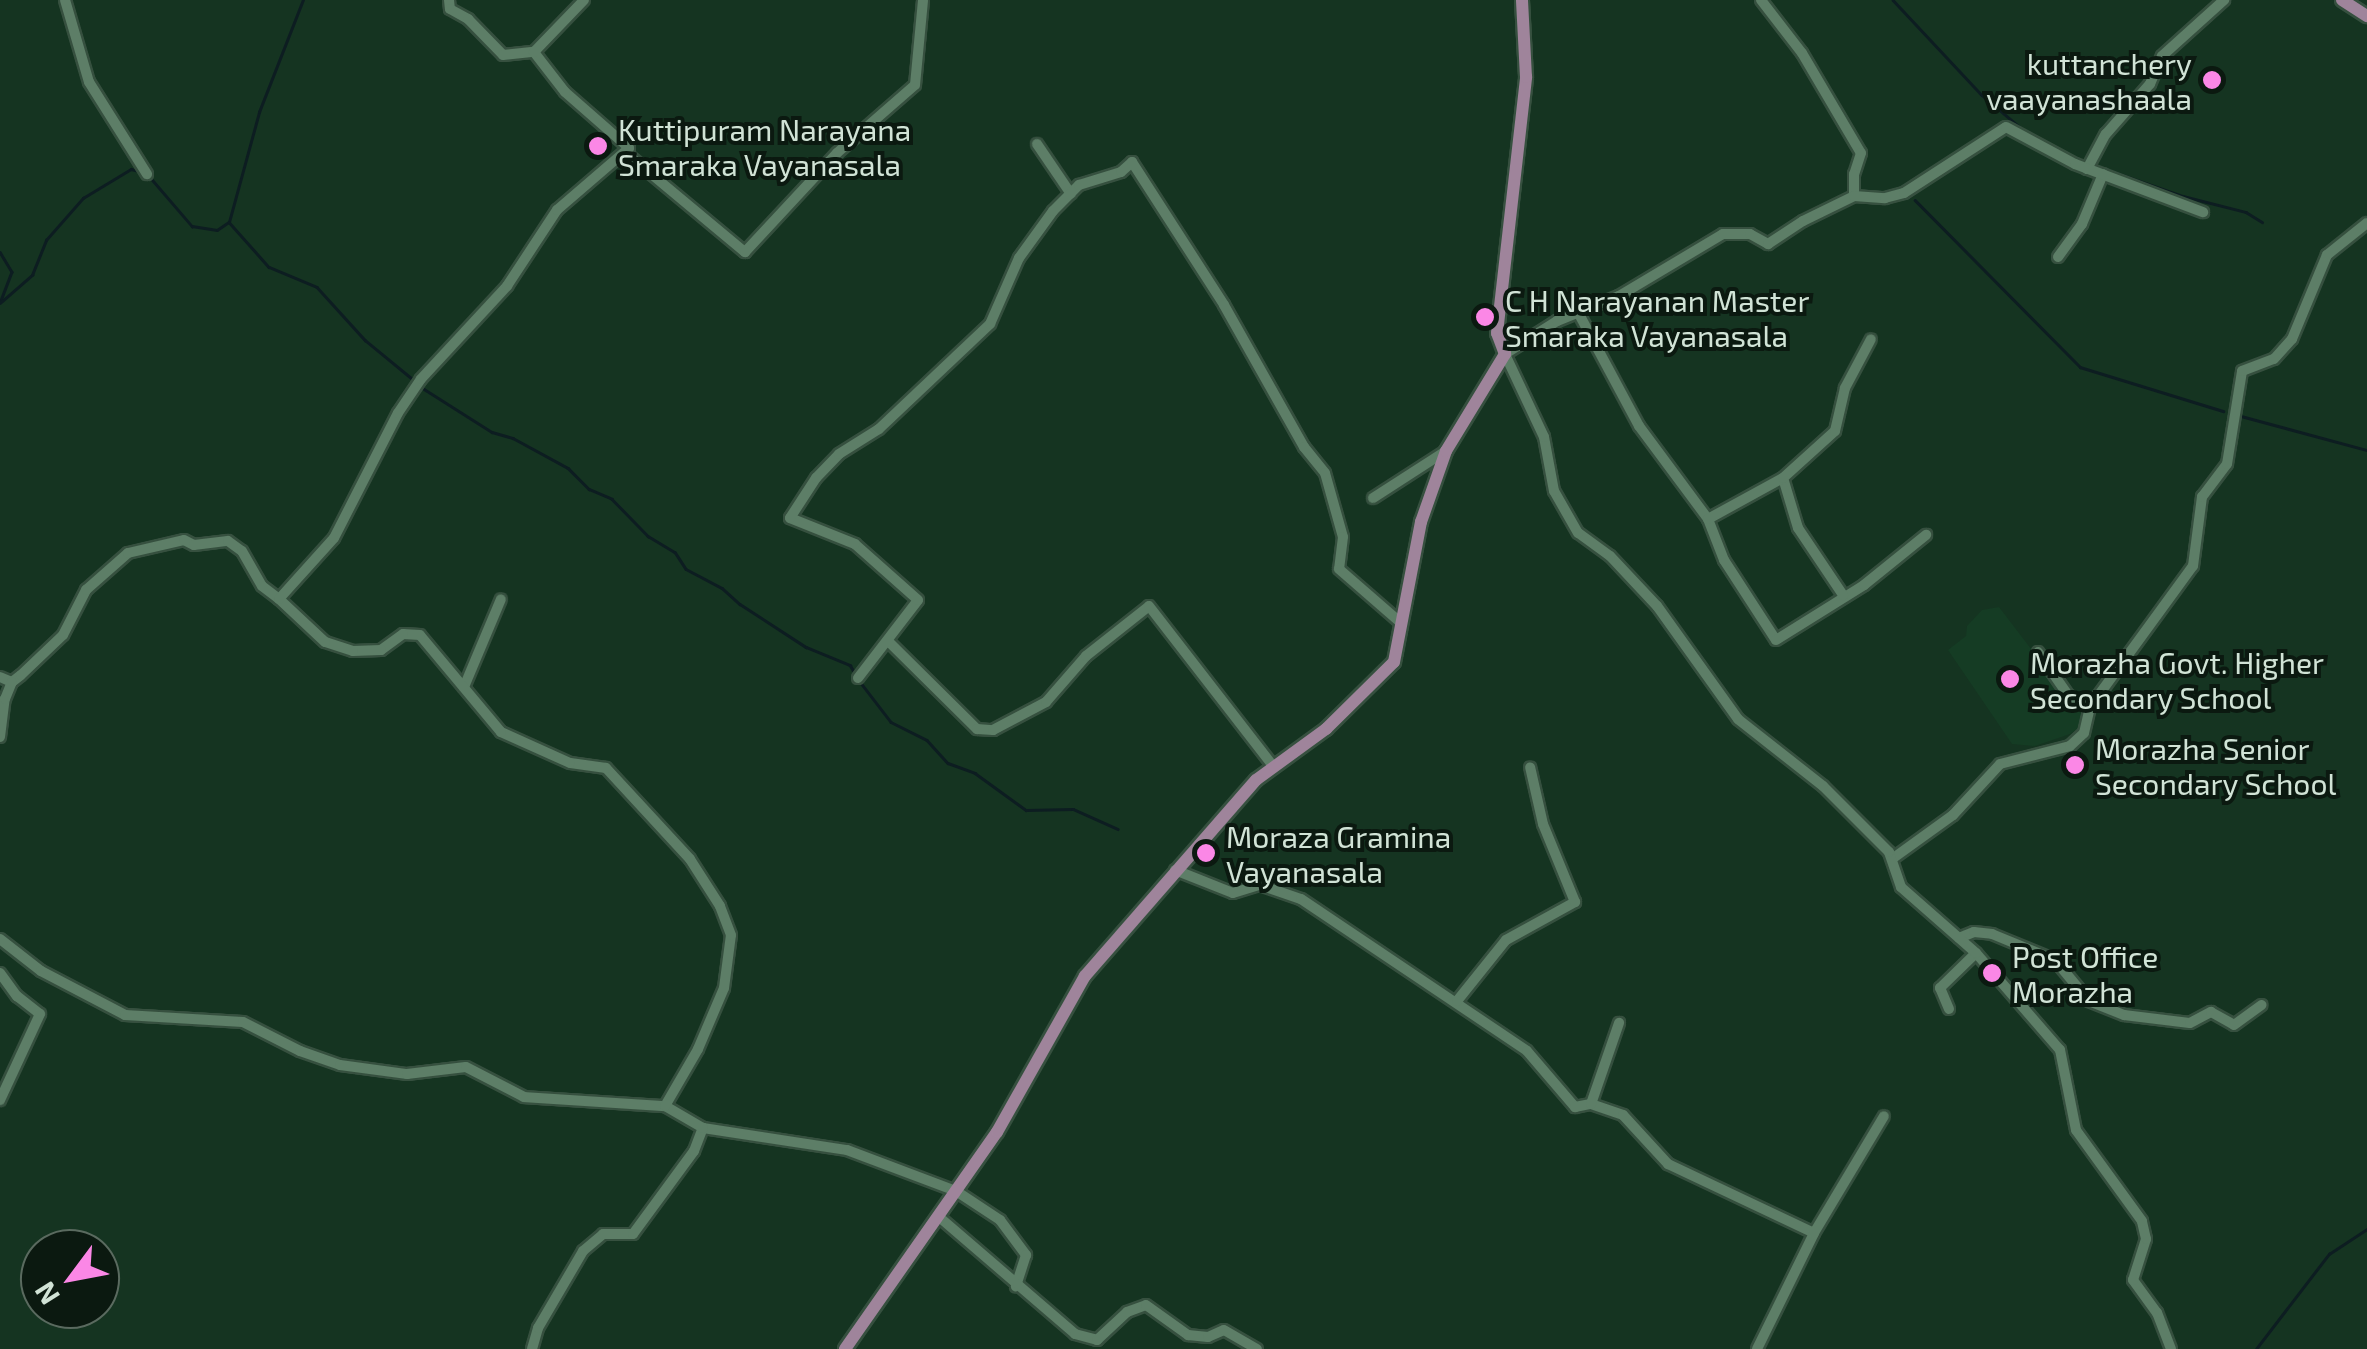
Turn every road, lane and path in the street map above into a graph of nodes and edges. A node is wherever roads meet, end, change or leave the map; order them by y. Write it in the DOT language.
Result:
graph roads {
  1 [pos="65,0"];
  2 [pos="448,0"];
  3 [pos="584,0"];
  4 [pos="923,0"];
  5 [pos="1522,0"];
  6 [pos="1760,0"];
  7 [pos="2224,0"];
  8 [pos="2342,0"];
  9 [pos="2367,16"];
  10 [pos="534,52"];
  11 [pos="1037,144"];
  12 [pos="626,153"];
  13 [pos="2089,164"];
  14 [pos="147,174"];
  15 [pos="2103,174"];
  16 [pos="1071,194"];
  17 [pos="1854,196"];
  18 [pos="2203,212"];
  19 [pos="2367,224"];
  20 [pos="2058,257"];
  21 [pos="1579,314"];
  22 [pos="1870,339"];
  23 [pos="1504,354"];
  24 [pos="1446,451"];
  25 [pos="1784,478"];
  26 [pos="1374,498"];
  27 [pos="1708,519"];
  28 [pos="1926,535"];
  29 [pos="1843,594"];
  30 [pos="279,599"];
  31 [pos="500,600"];
  32 [pos="1400,622"];
  33 [pos="890,642"];
  34 [pos="2038,652"];
  35 [pos="0,676"];
  36 [pos="858,678"];
  37 [pos="12,682"];
  38 [pos="464,687"];
  39 [pos="2090,707"];
  40 [pos="0,738"];
  41 [pos="1274,766"];
  42 [pos="1530,767"];
  43 [pos="1892,859"];
  44 [pos="1175,870"];
  45 [pos="1960,938"];
  46 [pos="0,940"];
  47 [pos="1976,954"];
  48 [pos="0,973"];
  49 [pos="1457,1001"];
  50 [pos="2262,1005"];
  51 [pos="1948,1009"];
  52 [pos="1619,1023"];
  53 [pos="0,1100"];
  54 [pos="1591,1104"];
  55 [pos="665,1106"];
  56 [pos="1884,1116"];
  57 [pos="704,1128"];
  58 [pos="956,1191"];
  59 [pos="938,1216"];
  60 [pos="1814,1233"];
  61 [pos="1016,1286"];
  62 [pos="532,1349"];
  63 [pos="845,1349"];
  64 [pos="1257,1349"];
  65 [pos="1757,1349"];
  66 [pos="2171,1349"];
  1 -- 14 [label="street"];
  2 -- 10 [label="street"];
  3 -- 10 [label="street"];
  4 -- 12 [label="street"];
  5 -- 23 [label="main road"];
  6 -- 17 [label="street"];
  7 -- 13 [label="street"];
  8 -- 9 [label="main road"];
  10 -- 12 [label="street"];
  11 -- 16 [label="street"];
  12 -- 30 [label="street"];
  13 -- 15 [label="street"];
  13 -- 17 [label="street"];
  15 -- 18 [label="street"];
  15 -- 20 [label="street"];
  16 -- 32 [label="street"];
  16 -- 33 [label="street"];
  17 -- 21 [label="street"];
  19 -- 39 [label="street"];
  21 -- 23 [label="street"];
  21 -- 27 [label="street"];
  22 -- 25 [label="street"];
  23 -- 24 [label="main road"];
  23 -- 43 [label="street"];
  24 -- 26 [label="street"];
  24 -- 32 [label="main road"];
  25 -- 27 [label="street"];
  25 -- 29 [label="street"];
  27 -- 29 [label="street"];
  28 -- 29 [label="street"];
  30 -- 37 [label="street"];
  30 -- 38 [label="street"];
  31 -- 38 [label="street"];
  32 -- 41 [label="main road"];
  33 -- 36 [label="street"];
  33 -- 41 [label="street"];
  34 -- 39 [label="street"];
  35 -- 37 [label="street"];
  37 -- 40 [label="street"];
  38 -- 55 [label="street"];
  39 -- 43 [label="street"];
  41 -- 44 [label="main road"];
  42 -- 49 [label="street"];
  43 -- 45 [label="street"];
  44 -- 49 [label="street"];
  44 -- 58 [label="main road"];
  45 -- 47 [label="street"];
  45 -- 50 [label="street"];
  46 -- 55 [label="street"];
  47 -- 51 [label="street"];
  47 -- 66 [label="street"];
  48 -- 53 [label="street"];
  49 -- 54 [label="street"];
  52 -- 54 [label="street"];
  54 -- 60 [label="street"];
  55 -- 57 [label="street"];
  56 -- 60 [label="street"];
  57 -- 58 [label="street"];
  57 -- 62 [label="street"];
  58 -- 59 [label="main road"];
  58 -- 61 [label="street"];
  59 -- 61 [label="street"];
  59 -- 63 [label="main road"];
  60 -- 65 [label="street"];
  61 -- 64 [label="street"];
}
